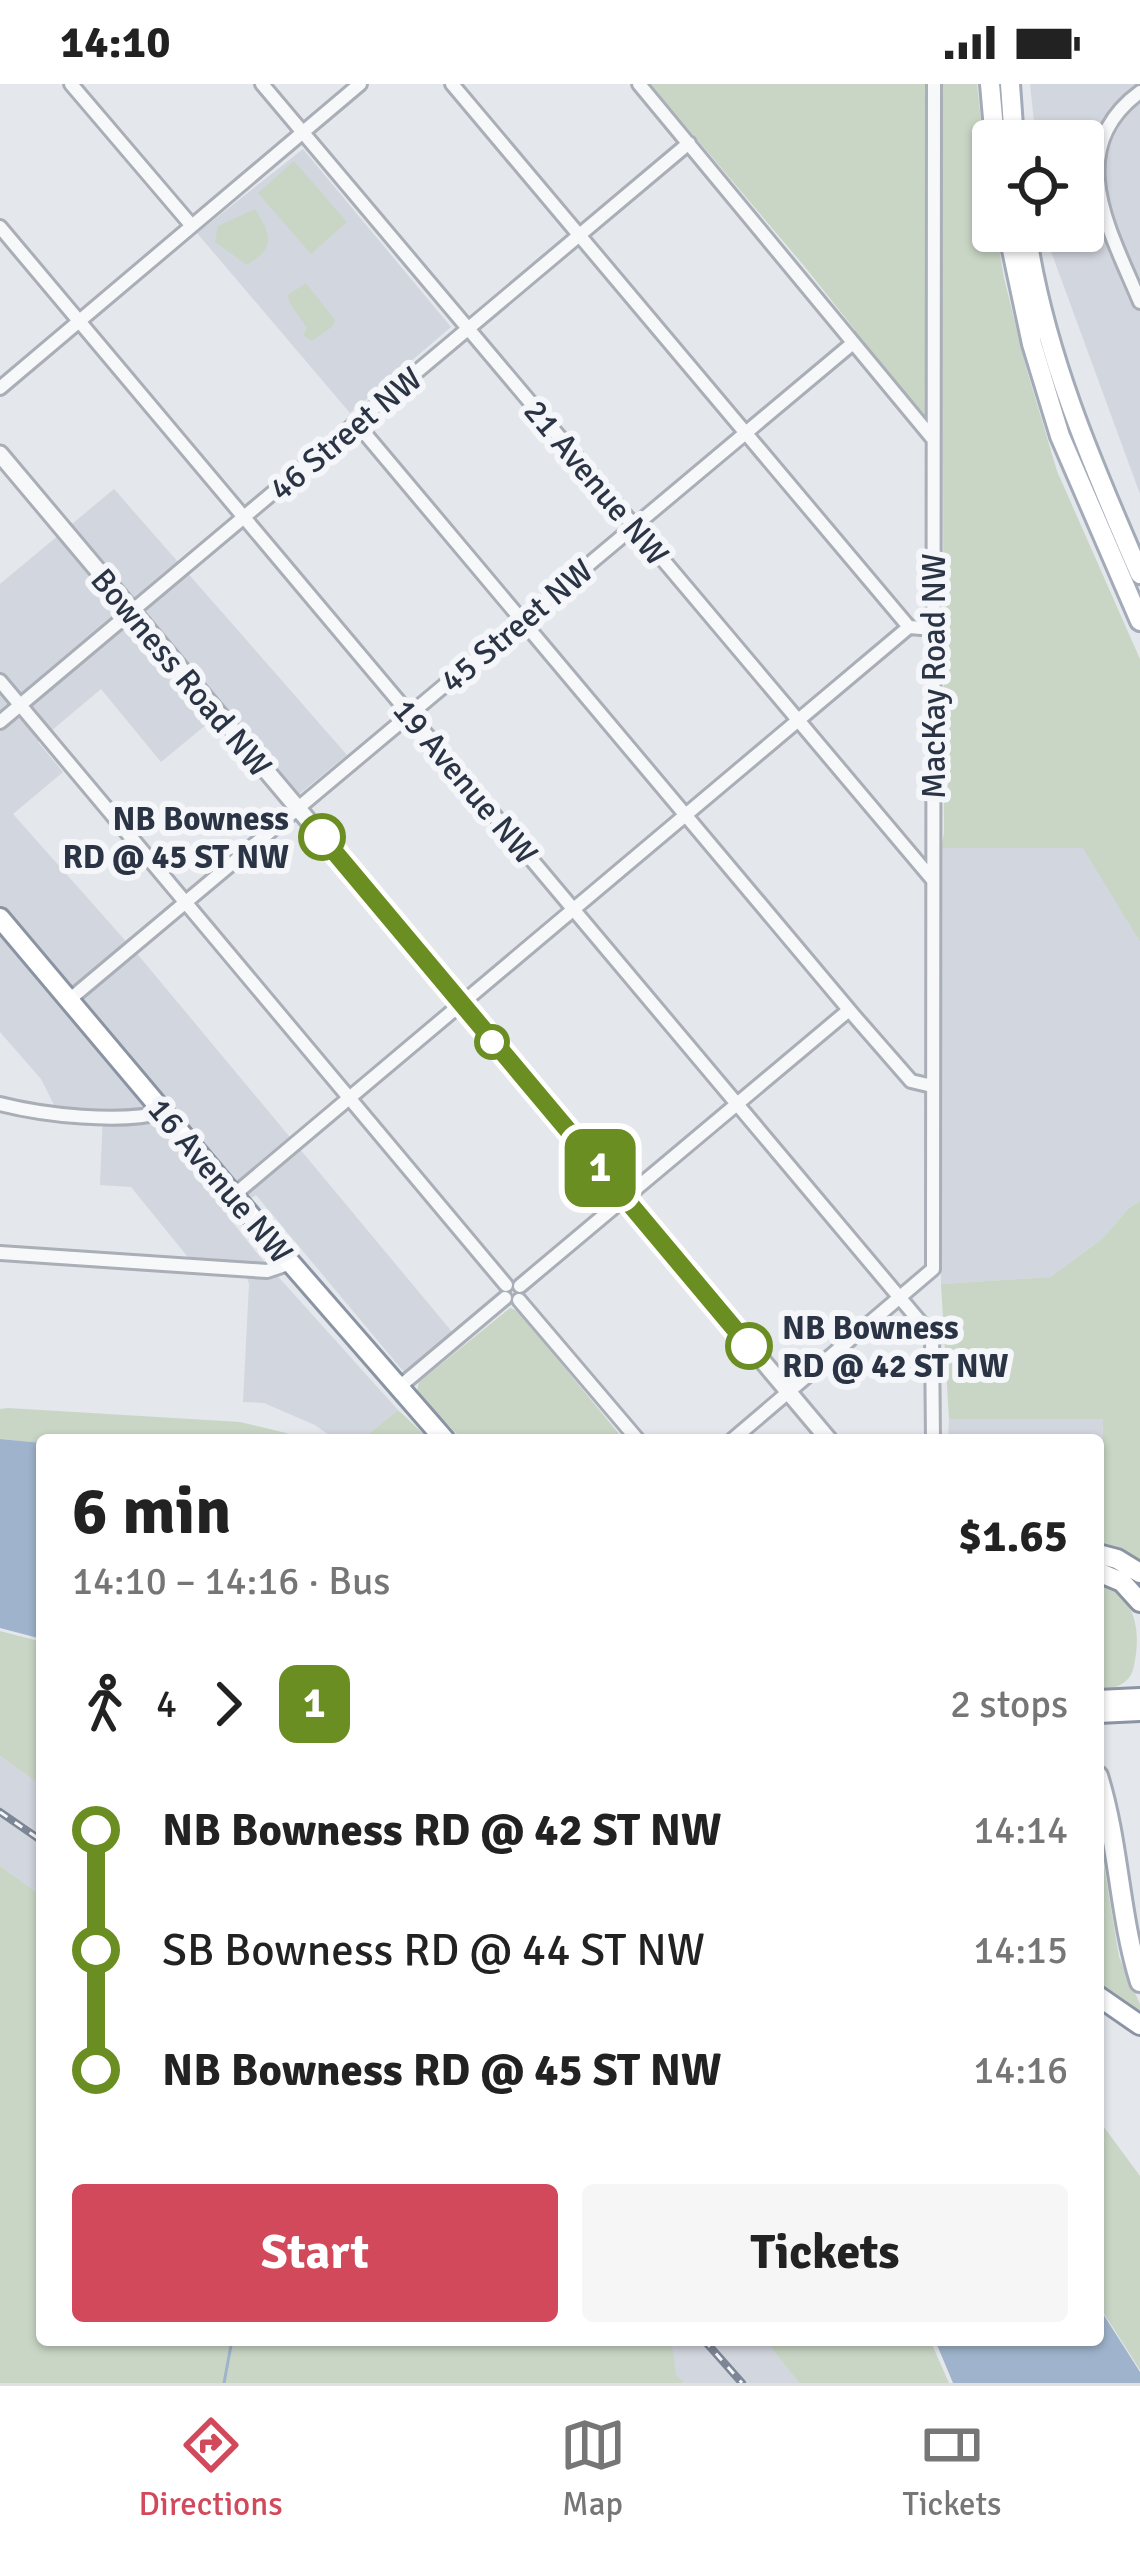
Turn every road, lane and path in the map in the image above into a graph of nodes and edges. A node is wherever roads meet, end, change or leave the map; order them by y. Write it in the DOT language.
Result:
graph roads {
  1 [pos="71,84"];
  2 [pos="262,84"];
  3 [pos="360,84"];
  4 [pos="452,84"];
  5 [pos="640,84"];
  6 [pos="934,84"];
  7 [pos="989,84"];
  8 [pos="1013,84"];
  9 [pos="1140,92"];
  10 [pos="1001,120"];
  11 [pos="1009,120"];
  12 [pos="302,133"];
  13 [pos="689,143"];
  14 [pos="192,226"];
  15 [pos="0,227"];
  16 [pos="580,235"];
  17 [pos="1012,252"];
  18 [pos="1029,252"];
  19 [pos="1140,302"];
  20 [pos="80,321"];
  21 [pos="468,330"];
  22 [pos="853,343"];
  23 [pos="0,388"];
  24 [pos="357,424"];
  25 [pos="747,433"];
  26 [pos="934,440"];
  27 [pos="0,454"];
  28 [pos="244,517"];
  29 [pos="634,526"];
  30 [pos="1140,574"];
  31 [pos="131,611"];
  32 [pos="521,620"];
  33 [pos="1140,621"];
  34 [pos="909,627"];
  35 [pos="934,629"];
  36 [pos="0,681"];
  37 [pos="20,705"];
  38 [pos="411,715"];
  39 [pos="798,721"];
  40 [pos="0,722"];
  41 [pos="299,809"];
  42 [pos="686,815"];
  43 [pos="932,879"];
  44 [pos="186,903"];
  45 [pos="574,910"];
  46 [pos="0,918"];
  47 [pos="69,1000"];
  48 [pos="461,1005"];
  49 [pos="849,1010"];
  50 [pos="932,1086"];
  51 [pos="349,1097"];
  52 [pos="0,1104"];
  53 [pos="738,1104"];
  54 [pos="163,1112"];
  55 [pos="234,1195"];
  56 [pos="625,1198"];
  57 [pos="0,1253"];
  58 [pos="291,1263"];
  59 [pos="512,1292"];
  60 [pos="901,1298"];
  61 [pos="398,1388"];
  62 [pos="789,1394"];
  63 [pos="440,1434"];
  64 [pos="633,1434"];
  65 [pos="739,1434"];
  66 [pos="824,1434"];
  67 [pos="933,1434"];
  68 [pos="1104,1556"];
  69 [pos="1140,1573"];
  70 [pos="1104,1574"];
  71 [pos="1140,1602"];
  72 [pos="1140,1681"];
  73 [pos="1130,1699"];
  74 [pos="1104,1709"];
  75 [pos="1140,1711"];
  76 [pos="1104,1795"];
  77 [pos="1138,1971"];
  78 [pos="1104,2000"];
  79 [pos="1140,2025"];
  1 -- 14 [label="street"];
  2 -- 12 [label="street, 21 Avenue NW"];
  3 -- 12 [label="street"];
  4 -- 16 [label="street"];
  5 -- 13 [label="street"];
  6 -- 26 [label="street, MacKay Road NW"];
  7 -- 10 [label="main road"];
  8 -- 11 [label="main road"];
  9 -- 19 [label="street"];
  12 -- 14 [label="street"];
  12 -- 21 [label="street, 21 Avenue NW"];
  13 -- 16 [label="street, 46 Street NW"];
  13 -- 22 [label="street"];
  14 -- 20 [label="street"];
  15 -- 20 [label="street, 19 Avenue NW"];
  16 -- 21 [label="street, 46 Street NW"];
  16 -- 25 [label="street"];
  17 -- 33 [label="main road"];
  18 -- 30 [label="main road"];
  20 -- 23 [label="street"];
  20 -- 28 [label="street, 19 Avenue NW"];
  21 -- 24 [label="street, 46 Street NW"];
  21 -- 29 [label="street, 21 Avenue NW"];
  22 -- 25 [label="street, 45 Street NW"];
  22 -- 26 [label="street"];
  24 -- 28 [label="street, 46 Street NW"];
  24 -- 32 [label="street"];
  25 -- 29 [label="street, 45 Street NW"];
  25 -- 34 [label="street"];
  26 -- 35 [label="street, MacKay Road NW"];
  27 -- 31 [label="street, Bowness Road NW"];
  28 -- 31 [label="street, 46 Street NW"];
  28 -- 38 [label="street, 19 Avenue NW"];
  29 -- 32 [label="street, 45 Street NW"];
  29 -- 39 [label="street, 21 Avenue NW"];
  31 -- 37 [label="street, 46 Street NW"];
  31 -- 41 [label="street, Bowness Road NW"];
  32 -- 38 [label="street, 45 Street NW"];
  32 -- 42 [label="street"];
  34 -- 35 [label="street"];
  34 -- 39 [label="street"];
  35 -- 43 [label="street, MacKay Road NW"];
  36 -- 37 [label="street"];
  37 -- 40 [label="street, 46 Street NW"];
  37 -- 44 [label="street"];
  38 -- 41 [label="street, 45 Street NW"];
  38 -- 45 [label="street, 19 Avenue NW"];
  39 -- 42 [label="street"];
  39 -- 43 [label="street, 21 Avenue NW"];
  41 -- 44 [label="street, 45 Street NW"];
  41 -- 48 [label="street, Bowness Road NW"];
  42 -- 45 [label="street"];
  42 -- 49 [label="street"];
  43 -- 50 [label="street, MacKay Road NW"];
  44 -- 47 [label="street, 45 Street NW"];
  44 -- 51 [label="street"];
  45 -- 48 [label="street"];
  45 -- 53 [label="street, 19 Avenue NW"];
  46 -- 47 [label="main road, 16 Avenue NW"];
  47 -- 54 [label="main road, 16 Avenue NW"];
  48 -- 51 [label="street"];
  48 -- 56 [label="street, Bowness Road NW"];
  49 -- 50 [label="street"];
  49 -- 53 [label="street"];
  50 -- 60 [label="street, MacKay Road NW"];
  51 -- 55 [label="street"];
  51 -- 59 [label="street"];
  52 -- 54 [label="street"];
  53 -- 56 [label="street"];
  53 -- 60 [label="street, 19 Avenue NW"];
  54 -- 55 [label="main road, 16 Avenue NW"];
  55 -- 58 [label="main road, 16 Avenue NW"];
  56 -- 59 [label="street"];
  56 -- 62 [label="street, Bowness Road NW"];
  57 -- 58 [label="street"];
  58 -- 61 [label="main road, 16 Avenue NW"];
  59 -- 61 [label="street"];
  59 -- 64 [label="street"];
  60 -- 62 [label="street"];
  60 -- 67 [label="street, 19 Avenue NW"];
  61 -- 63 [label="main road, 16 Avenue NW"];
  62 -- 65 [label="street"];
  62 -- 66 [label="street, Bowness Road NW"];
  68 -- 69 [label="main road"];
  70 -- 71 [label="main road"];
  72 -- 73 [label="main road"];
  74 -- 75 [label="main road"];
  76 -- 77 [label="main road"];
  78 -- 79 [label="main road"];
}
